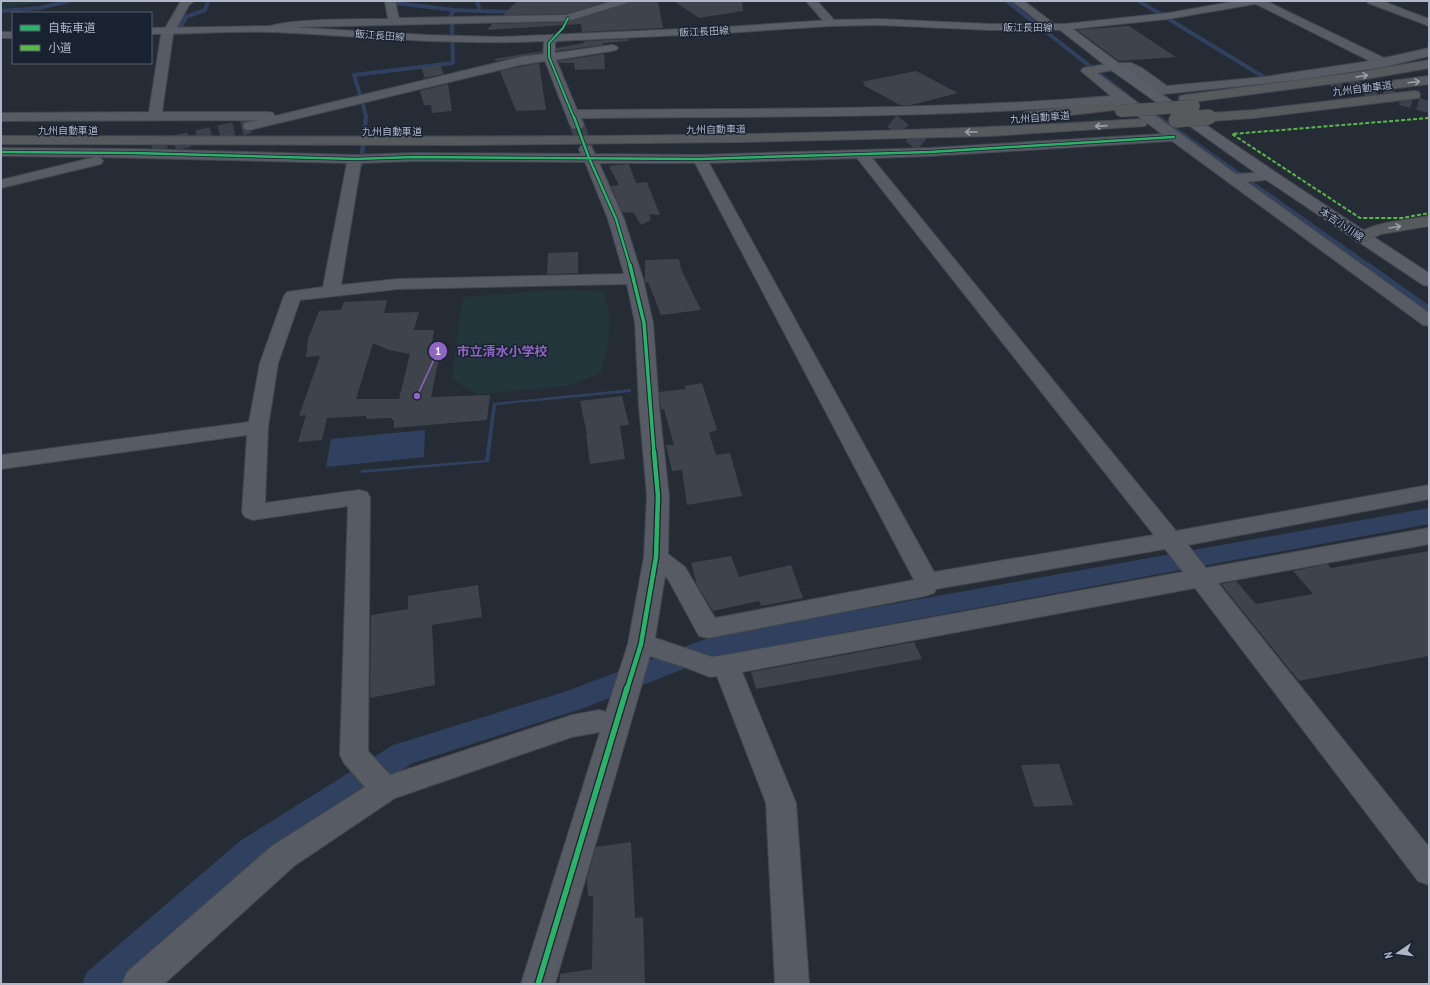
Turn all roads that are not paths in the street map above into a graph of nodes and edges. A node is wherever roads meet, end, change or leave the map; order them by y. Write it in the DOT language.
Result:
graph roads {
  1 [pos="190,1"];
  2 [pos="390,1"];
  3 [pos="623,1"];
  4 [pos="811,1"];
  5 [pos="1017,1"];
  6 [pos="1256,1"];
  7 [pos="1372,1"];
  8 [pos="568,18"];
  9 [pos="394,22"];
  10 [pos="831,23"];
  11 [pos="1429,23"];
  12 [pos="1057,27"];
  13 [pos="271,29"];
  14 [pos="168,30"];
  15 [pos="725,30"];
  16 [pos="152,31"];
  17 [pos="12,35"];
  18 [pos="1,36"];
  19 [pos="553,38"];
  20 [pos="1429,52"];
  21 [pos="549,57"];
  22 [pos="1384,63"];
  23 [pos="1429,64"];
  24 [pos="1115,67"];
  25 [pos="1312,74"];
  26 [pos="1331,80"];
  27 [pos="1429,80"];
  28 [pos="1425,97"];
  29 [pos="1190,103"];
  30 [pos="1121,105"];
  31 [pos="880,111"];
  32 [pos="155,116"];
  33 [pos="291,116"];
  34 [pos="1,117"];
  35 [pos="892,121"];
  36 [pos="250,126"];
  37 [pos="1,130"];
  38 [pos="350,135"];
  39 [pos="429,136"];
  40 [pos="1174,137"];
  41 [pos="1,140"];
  42 [pos="152,148"];
  43 [pos="1,152"];
  44 [pos="133,153"];
  45 [pos="588,153"];
  46 [pos="862,155"];
  47 [pos="355,159"];
  48 [pos="700,159"];
  49 [pos="1270,176"];
  50 [pos="1233,179"];
  51 [pos="1,184"];
  52 [pos="1429,221"];
  53 [pos="1429,234"];
  54 [pos="1362,238"];
  55 [pos="634,279"];
  56 [pos="1429,281"];
  57 [pos="330,291"];
  58 [pos="1429,321"];
  59 [pos="258,427"];
  60 [pos="1,462"];
  61 [pos="1429,492"];
  62 [pos="1429,536"];
  63 [pos="1171,540"];
  64 [pos="656,557"];
  65 [pos="1200,578"];
  66 [pos="927,582"];
  67 [pos="650,647"];
  68 [pos="726,665"];
  69 [pos="599,720"];
  70 [pos="382,786"];
  71 [pos="1429,871"];
  72 [pos="138,984"];
  73 [pos="538,984"];
  74 [pos="792,984"];
  1 -- 14 [label="street"];
  2 -- 9 [label="street"];
  3 -- 8 [label="street"];
  4 -- 10 [label="street"];
  5 -- 12 [label="street"];
  6 -- 12 [label="main road, 飯江長田線"];
  6 -- 22 [label="street"];
  7 -- 11 [label="street"];
  8 -- 9 [label="street"];
  8 -- 19 [label="street"];
  9 -- 13 [label="street"];
  10 -- 12 [label="main road, 飯江長田線"];
  10 -- 15 [label="main road, 飯江長田線"];
  12 -- 24 [label="main road, 本吉小川線"];
  13 -- 14 [label="main road, 飯江長田線"];
  13 -- 19 [label="main road, 飯江長田線"];
  14 -- 16 [label="main road, 飯江長田線"];
  14 -- 32 [label="street"];
  15 -- 19 [label="main road, 飯江長田線"];
  15 -- 21 [label="main road"];
  17 -- 18 [label="main road"];
  19 -- 21 [label="main road"];
  20 -- 22 [label="street"];
  21 -- 31 [label="street"];
  21 -- 33 [label="street"];
  22 -- 25 [label="street"];
  29 -- 23 [label="highway, one-way"];
  24 -- 25 [label="street"];
  24 -- 30 [label="street"];
  24 -- 49 [label="main road, 本吉小川線"];
  25 -- 26 [label="street"];
  29 -- 27 [label="highway, 九州自動車道, one-way"];
  28 -- 39 [label="highway, 九州自動車道, one-way, bridge"];
  29 -- 30 [label="highway, 九州自動車道, bridge"];
  30 -- 31 [label="street"];
  30 -- 39 [label="highway, 九州自動車道"];
  30 -- 40 [label="street"];
  31 -- 35 [label="street"];
  32 -- 33 [label="street"];
  32 -- 34 [label="street"];
  33 -- 36 [label="street"];
  37 -- 38 [label="highway, 九州自動車道"];
  38 -- 39 [label="highway, 九州自動車道"];
  38 -- 41 [label="highway, 九州自動車道"];
  40 -- 46 [label="street"];
  40 -- 50 [label="street"];
  42 -- 44 [label="street"];
  43 -- 44 [label="street"];
  44 -- 47 [label="street"];
  44 -- 51 [label="street"];
  45 -- 47 [label="street"];
  45 -- 48 [label="street"];
  45 -- 55 [label="street"];
  46 -- 48 [label="street"];
  46 -- 63 [label="street"];
  47 -- 57 [label="street"];
  48 -- 66 [label="street"];
  49 -- 50 [label="street"];
  49 -- 54 [label="main road, 本吉小川線"];
  50 -- 58 [label="street"];
  54 -- 52 [label="highway, one-way"];
  53 -- 54 [label="highway"];
  54 -- 56 [label="main road, 本吉小川線"];
  55 -- 57 [label="street"];
  55 -- 64 [label="street"];
  57 -- 59 [label="street"];
  59 -- 60 [label="street"];
  59 -- 70 [label="street"];
  61 -- 63 [label="street"];
  62 -- 65 [label="street"];
  63 -- 65 [label="street"];
  63 -- 66 [label="street"];
  64 -- 66 [label="street"];
  64 -- 67 [label="street"];
  65 -- 68 [label="street"];
  65 -- 71 [label="street"];
  67 -- 68 [label="street"];
  67 -- 73 [label="street"];
  68 -- 74 [label="street"];
  69 -- 70 [label="street"];
  70 -- 72 [label="street"];
}
